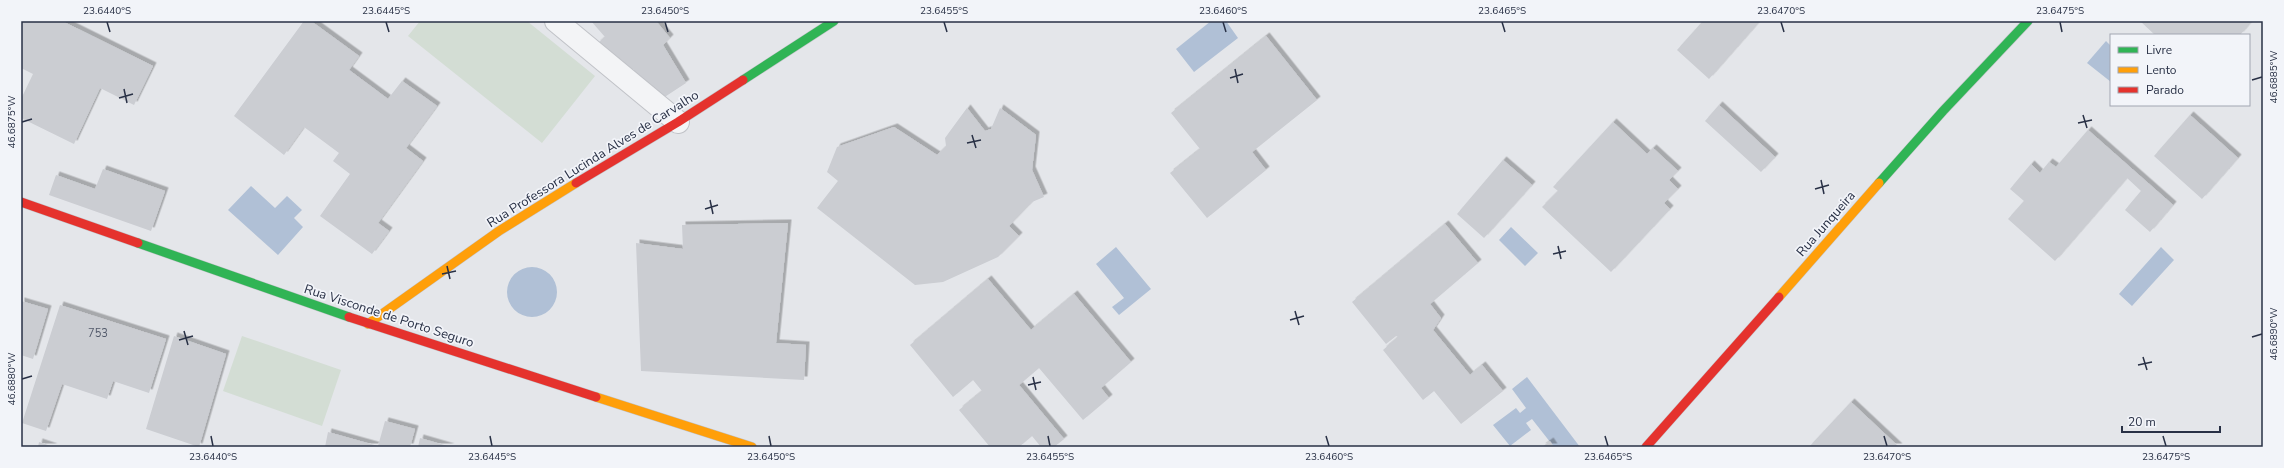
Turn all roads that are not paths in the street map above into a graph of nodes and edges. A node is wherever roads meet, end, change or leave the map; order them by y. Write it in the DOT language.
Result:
graph roads {
  1 [pos="556,21"];
  2 [pos="834,21"];
  3 [pos="2028,21"];
  4 [pos="678,122"];
  5 [pos="21,202"];
  6 [pos="368,324"];
  7 [pos="752,447"];
  8 [pos="1646,447"];
  1 -- 4 [label="street"];
  2 -- 4 [label="street, Rua Professora Lucinda Alves de Carvalho"];
  3 -- 8 [label="street, Rua Junqueira"];
  4 -- 6 [label="street, Rua Professora Lucinda Alves de Carvalho"];
  5 -- 6 [label="street, Rua Visconde de Porto Seguro"];
  6 -- 7 [label="street, Rua Visconde de Porto Seguro"];
}
